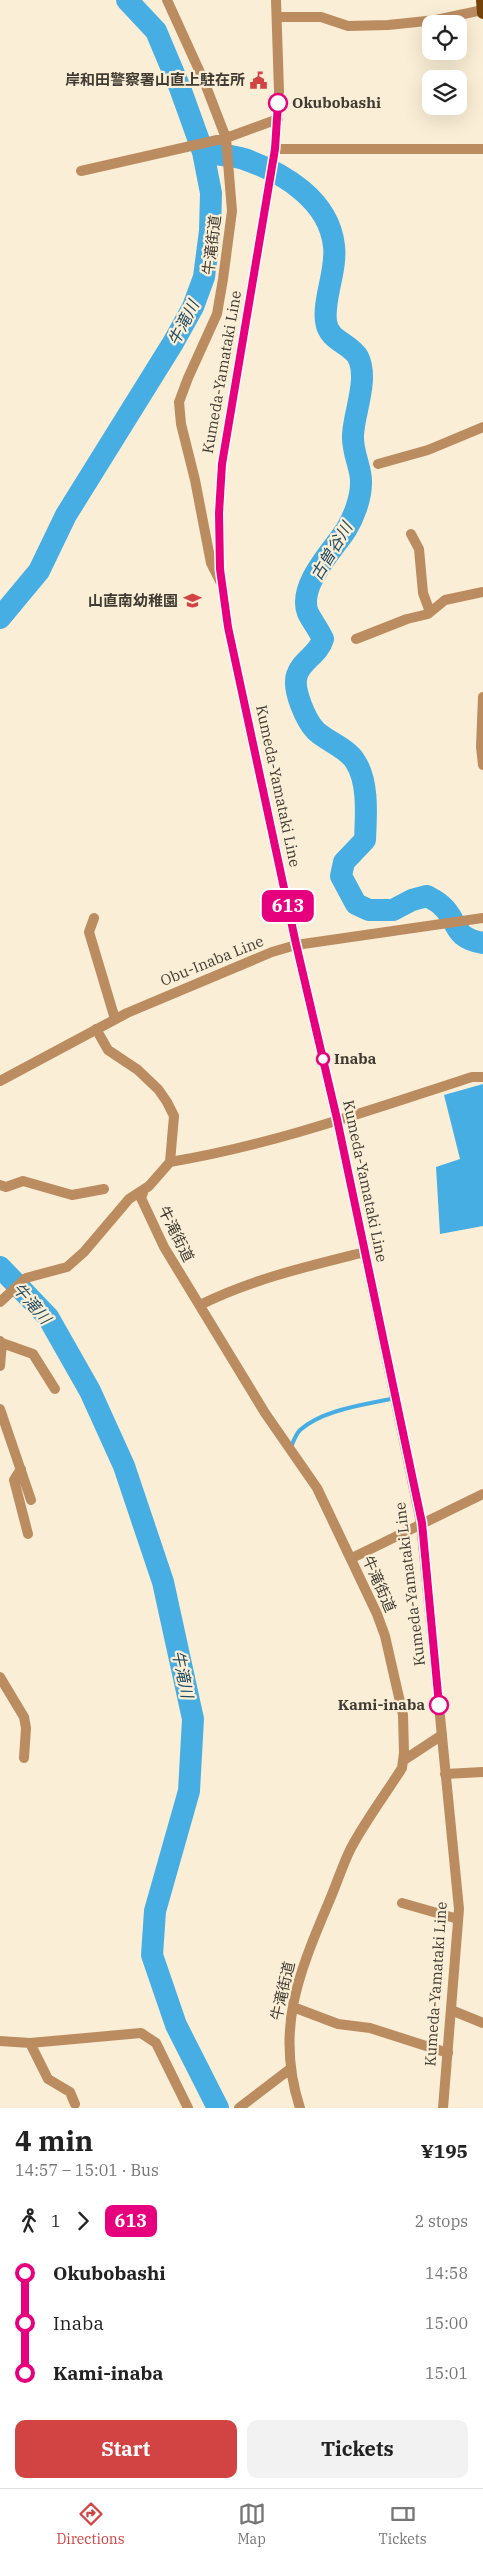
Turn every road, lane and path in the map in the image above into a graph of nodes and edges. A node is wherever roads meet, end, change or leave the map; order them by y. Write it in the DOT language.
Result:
graph roads {
  1 [pos="167,0"];
  2 [pos="276,0"];
  3 [pos="482,0"];
  4 [pos="483,12"];
  5 [pos="278,17"];
  6 [pos="278,119"];
  7 [pos="223,139"];
  8 [pos="275,149"];
  9 [pos="483,150"];
  10 [pos="81,171"];
  11 [pos="483,427"];
  12 [pos="378,464"];
  13 [pos="201,512"];
  14 [pos="219,513"];
  15 [pos="411,534"];
  16 [pos="220,581"];
  17 [pos="483,592"];
  18 [pos="430,612"];
  19 [pos="356,639"];
  20 [pos="483,697"];
  21 [pos="483,765"];
  22 [pos="94,918"];
  23 [pos="483,918"];
  24 [pos="296,944"];
  25 [pos="115,1019"];
  26 [pos="96,1029"];
  27 [pos="483,1077"];
  28 [pos="0,1081"];
  29 [pos="337,1119"];
  30 [pos="170,1162"];
  31 [pos="0,1185"];
  32 [pos="104,1188"];
  33 [pos="144,1190"];
  34 [pos="365,1252"];
  35 [pos="2,1299"];
  36 [pos="200,1305"];
  37 [pos="1,1342"];
  38 [pos="0,1366"];
  39 [pos="55,1389"];
  40 [pos="0,1408"];
  41 [pos="21,1469"];
  42 [pos="483,1494"];
  43 [pos="31,1500"];
  44 [pos="422,1523"];
  45 [pos="28,1534"];
  46 [pos="352,1558"];
  47 [pos="0,1677"];
  48 [pos="442,1735"];
  49 [pos="24,1758"];
  50 [pos="404,1760"];
  51 [pos="483,1772"];
  52 [pos="446,1774"];
  53 [pos="402,1903"];
  54 [pos="458,1919"];
  55 [pos="293,2007"];
  56 [pos="451,2010"];
  57 [pos="483,2023"];
  58 [pos="0,2041"];
  59 [pos="30,2043"];
  60 [pos="448,2053"];
  61 [pos="290,2069"];
  62 [pos="75,2104"];
  63 [pos="188,2108"];
  64 [pos="239,2108"];
  65 [pos="300,2108"];
  66 [pos="443,2108"];
  1 -- 7 [label="street, 牛滝街道"];
  2 -- 5 [label="street, Kumeda-Yamataki Line"];
  3 -- 4 [label="main road"];
  4 -- 5 [label="street"];
  5 -- 6 [label="street, Kumeda-Yamataki Line"];
  6 -- 7 [label="street"];
  6 -- 8 [label="street, Kumeda-Yamataki Line"];
  7 -- 10 [label="street"];
  7 -- 13 [label="street, 牛滝街道"];
  8 -- 9 [label="street"];
  8 -- 14 [label="street, Kumeda-Yamataki Line"];
  11 -- 12 [label="street"];
  13 -- 14 [label="street"];
  13 -- 16 [label="street, 牛滝街道"];
  14 -- 16 [label="street, Kumeda-Yamataki Line"];
  15 -- 18 [label="street"];
  16 -- 24 [label="street, Kumeda-Yamataki Line"];
  17 -- 18 [label="street"];
  18 -- 19 [label="street"];
  20 -- 21 [label="street"];
  22 -- 25 [label="street"];
  23 -- 24 [label="street, Obu-Inaba Line"];
  24 -- 25 [label="street, Obu-Inaba Line"];
  24 -- 29 [label="street, Kumeda-Yamataki Line"];
  25 -- 26 [label="street, Obu-Inaba Line"];
  26 -- 28 [label="street, Obu-Inaba Line"];
  26 -- 30 [label="street"];
  27 -- 29 [label="street"];
  29 -- 30 [label="street"];
  29 -- 34 [label="street, Kumeda-Yamataki Line"];
  30 -- 33 [label="street"];
  31 -- 32 [label="street"];
  33 -- 35 [label="street"];
  33 -- 36 [label="street, 牛滝街道"];
  34 -- 36 [label="street"];
  34 -- 44 [label="street, Kumeda-Yamataki Line"];
  36 -- 46 [label="street, 牛滝街道"];
  37 -- 38 [label="street"];
  37 -- 39 [label="street"];
  40 -- 41 [label="street"];
  41 -- 43 [label="street"];
  41 -- 45 [label="street"];
  42 -- 44 [label="street"];
  44 -- 46 [label="street"];
  44 -- 48 [label="street, Kumeda-Yamataki Line"];
  46 -- 50 [label="street, 牛滝街道"];
  47 -- 49 [label="street"];
  48 -- 50 [label="street"];
  48 -- 52 [label="street, Kumeda-Yamataki Line"];
  50 -- 55 [label="street, 牛滝街道"];
  51 -- 52 [label="street"];
  52 -- 54 [label="street, Kumeda-Yamataki Line"];
  53 -- 54 [label="street"];
  54 -- 56 [label="street, Kumeda-Yamataki Line"];
  55 -- 60 [label="street"];
  55 -- 61 [label="street, 牛滝街道"];
  56 -- 57 [label="street"];
  56 -- 60 [label="street, Kumeda-Yamataki Line"];
  58 -- 59 [label="street"];
  59 -- 62 [label="street"];
  59 -- 63 [label="street"];
  60 -- 66 [label="street, Kumeda-Yamataki Line"];
  61 -- 64 [label="street"];
  61 -- 65 [label="street, 牛滝街道"];
}
